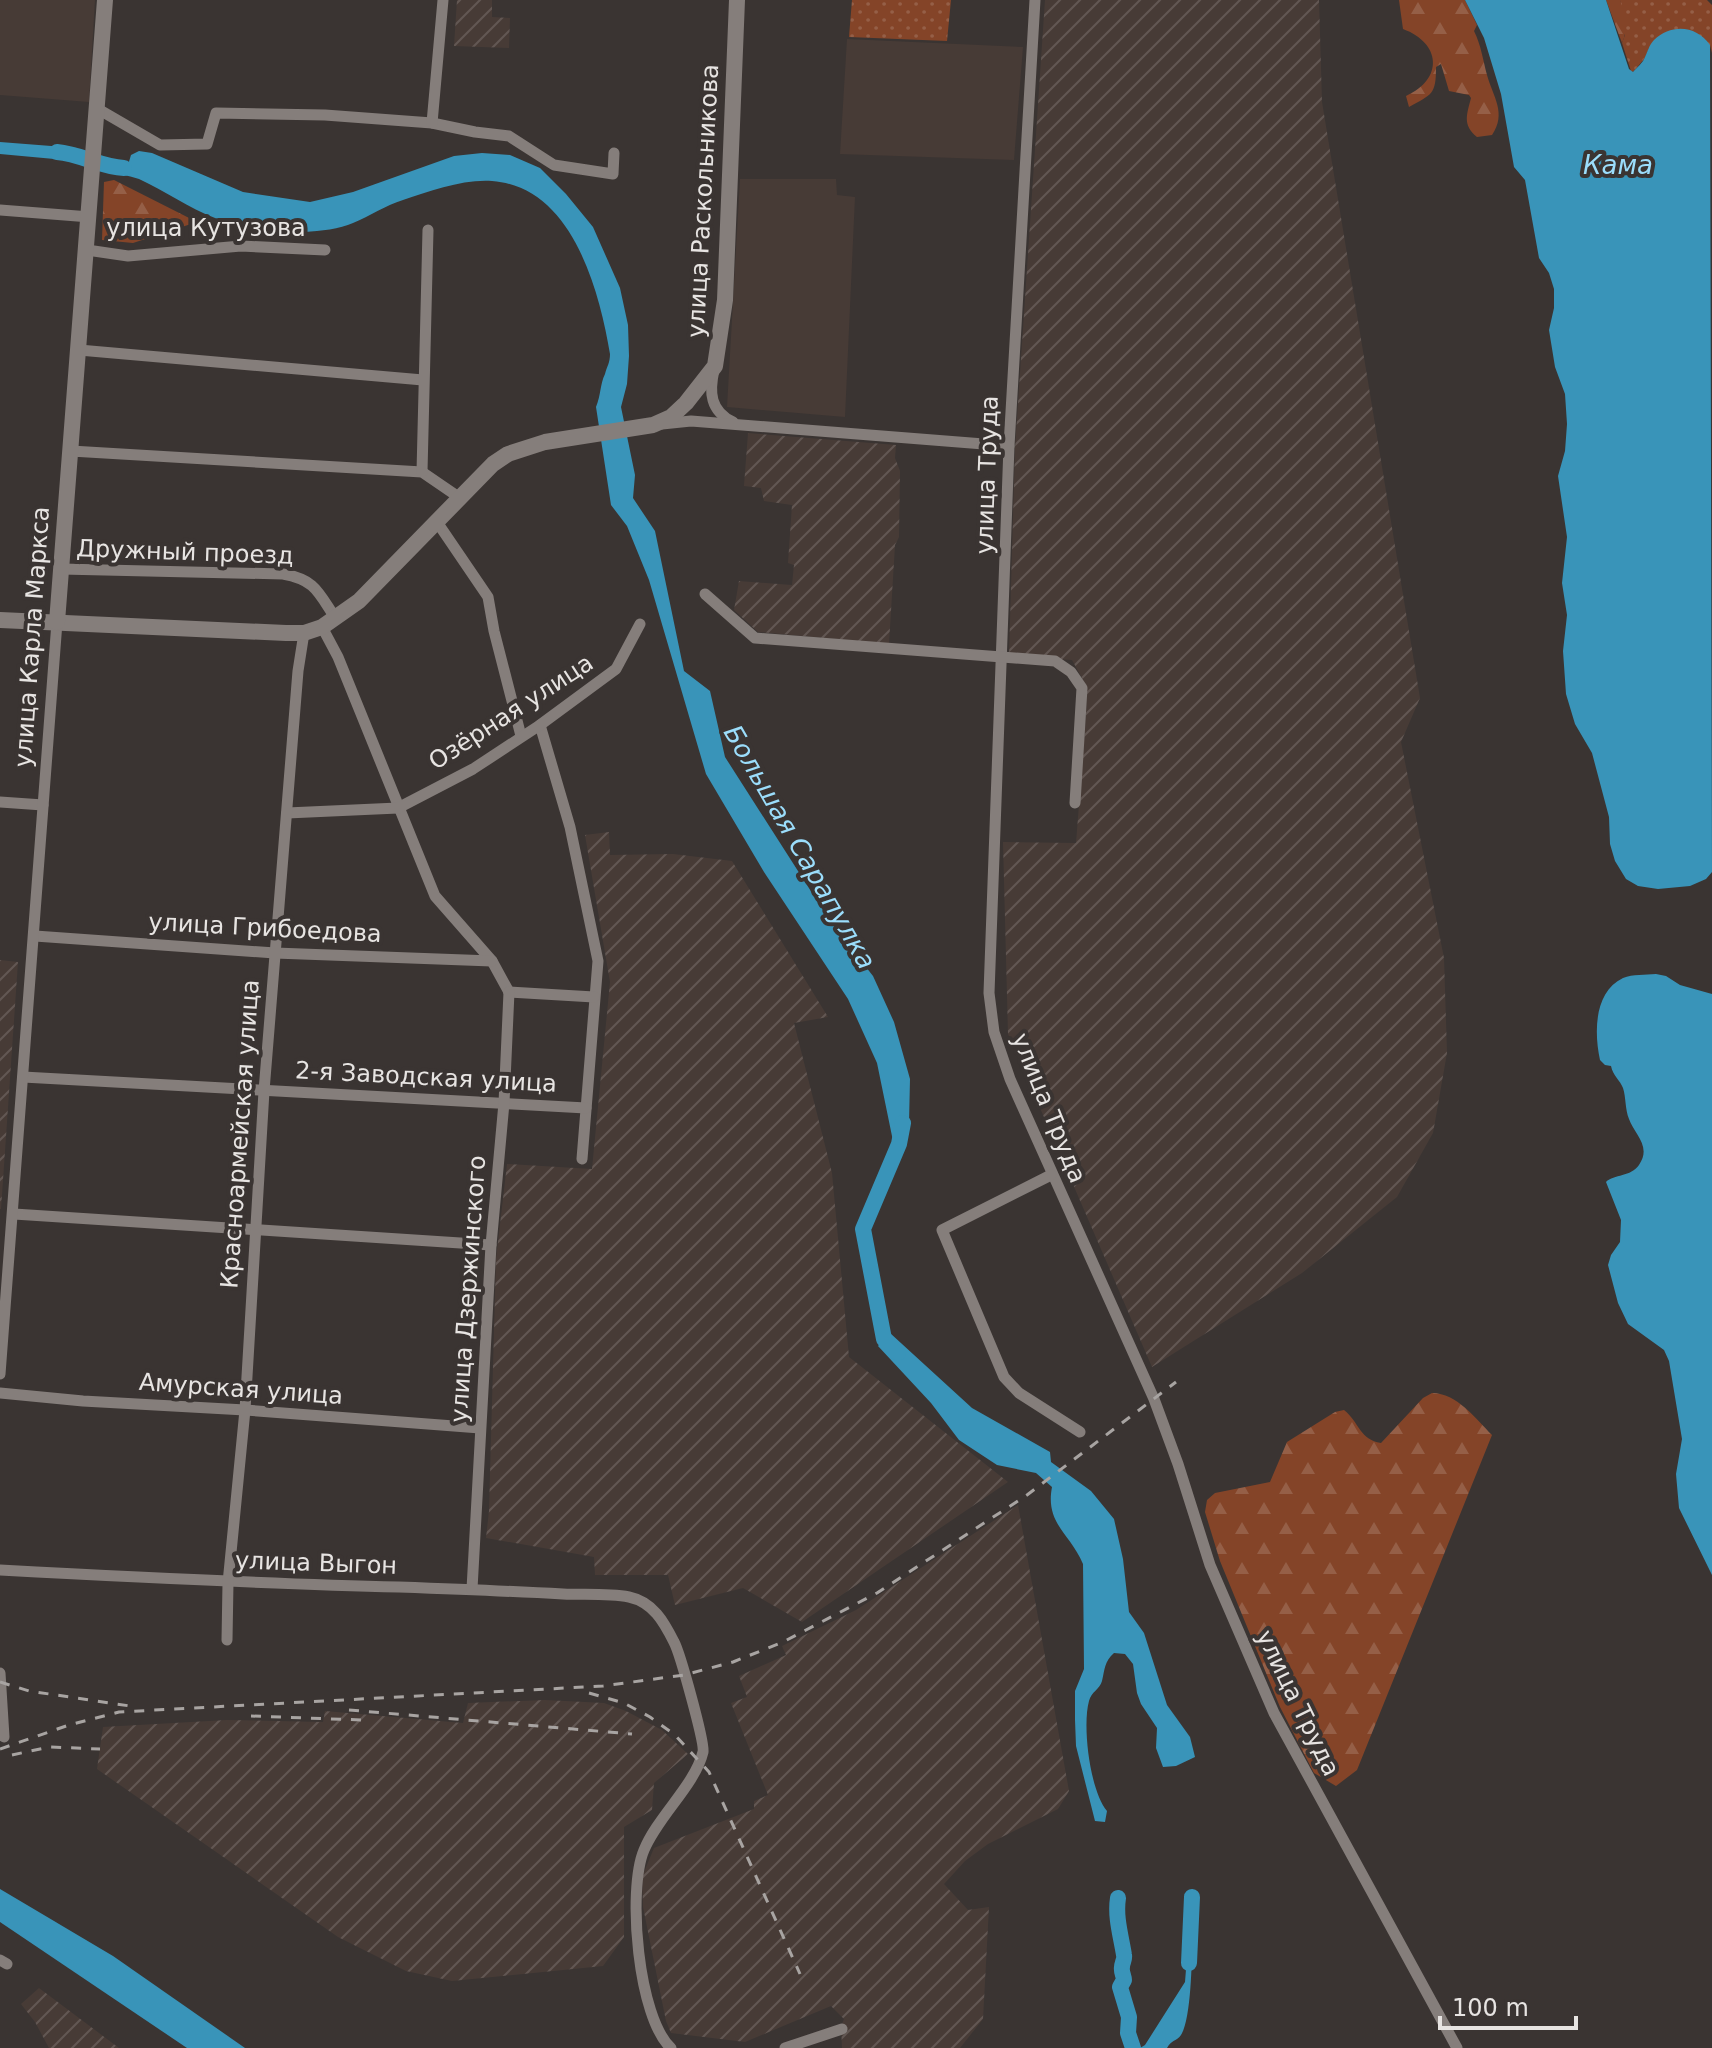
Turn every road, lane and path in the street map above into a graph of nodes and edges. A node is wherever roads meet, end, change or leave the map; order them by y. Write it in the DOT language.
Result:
graph roads {
  1 [pos="105,0"];
  2 [pos="443,0"];
  3 [pos="737,0"];
  4 [pos="1035,0"];
  5 [pos="98,115"];
  6 [pos="432,123"];
  7 [pos="614,153"];
  8 [pos="0,210"];
  9 [pos="90,217"];
  10 [pos="428,230"];
  11 [pos="87,250"];
  12 [pos="325,250"];
  13 [pos="79,350"];
  14 [pos="715,366"];
  15 [pos="423,380"];
  16 [pos="741,425"];
  17 [pos="648,426"];
  18 [pos="1009,446"];
  19 [pos="71,451"];
  20 [pos="422,472"];
  21 [pos="460,498"];
  22 [pos="437,522"];
  23 [pos="61,569"];
  24 [pos="705,594"];
  25 [pos="0,620"];
  26 [pos="57,622"];
  27 [pos="329,623"];
  28 [pos="640,624"];
  29 [pos="304,633"];
  30 [pos="1002,658"];
  31 [pos="540,725"];
  32 [pos="521,736"];
  33 [pos="0,802"];
  34 [pos="1075,803"];
  35 [pos="43,805"];
  36 [pos="398,808"];
  37 [pos="287,813"];
  38 [pos="35,936"];
  39 [pos="275,953"];
  40 [pos="492,961"];
  41 [pos="509,992"];
  42 [pos="594,997"];
  43 [pos="23,1077"];
  44 [pos="264,1091"];
  45 [pos="504,1103"];
  46 [pos="586,1108"];
  47 [pos="582,1159"];
  48 [pos="1051,1175"];
  49 [pos="14,1214"];
  50 [pos="255,1231"];
  51 [pos="491,1245"];
  52 [pos="0,1374"];
  53 [pos="0,1393"];
  54 [pos="245,1410"];
  55 [pos="480,1428"];
  56 [pos="1080,1432"];
  57 [pos="0,1570"];
  58 [pos="228,1583"];
  59 [pos="472,1589"];
  60 [pos="227,1640"];
  61 [pos="0,1673"];
  62 [pos="4,1737"];
  63 [pos="842,2029"];
  64 [pos="671,2048"];
  65 [pos="785,2048"];
  66 [pos="1457,2048"];
  1 -- 5 [label="main road, улица Карла Маркса"];
  2 -- 6 [label="street"];
  3 -- 14 [label="main road, улица Раскольникова"];
  4 -- 18 [label="street, улица Труда"];
  5 -- 6 [label="street"];
  5 -- 9 [label="main road, улица Карла Маркса"];
  6 -- 7 [label="street"];
  8 -- 9 [label="street, улица Кутузова"];
  9 -- 11 [label="main road, улица Карла Маркса"];
  10 -- 15 [label="street"];
  11 -- 12 [label="street, улица Кутузова"];
  11 -- 13 [label="main road, улица Карла Маркса"];
  13 -- 15 [label="street"];
  13 -- 19 [label="main road, улица Карла Маркса"];
  14 -- 16 [label="street"];
  14 -- 17 [label="main road, улица Раскольникова"];
  15 -- 20 [label="street"];
  16 -- 17 [label="street"];
  16 -- 18 [label="street"];
  17 -- 21 [label="main road"];
  18 -- 30 [label="street, улица Труда"];
  19 -- 20 [label="street"];
  19 -- 23 [label="main road, улица Карла Маркса"];
  20 -- 21 [label="street"];
  21 -- 22 [label="main road"];
  22 -- 27 [label="main road"];
  22 -- 32 [label="street"];
  23 -- 26 [label="main road, улица Карла Маркса"];
  23 -- 27 [label="street, Дружный проезд"];
  24 -- 30 [label="street"];
  25 -- 26 [label="main road"];
  26 -- 29 [label="main road"];
  26 -- 35 [label="street, улица Карла Маркса"];
  27 -- 29 [label="main road"];
  27 -- 36 [label="street, Дружный проезд"];
  28 -- 31 [label="street, Озёрная улица"];
  29 -- 37 [label="street, Красноармейская улица"];
  30 -- 34 [label="street"];
  30 -- 48 [label="street, улица Труда"];
  31 -- 32 [label="street, Озёрная улица"];
  31 -- 42 [label="street"];
  32 -- 36 [label="street, Озёрная улица"];
  33 -- 35 [label="street"];
  35 -- 38 [label="street, улица Карла Маркса"];
  36 -- 37 [label="street, Озёрная улица"];
  36 -- 40 [label="street, Дружный проезд"];
  37 -- 39 [label="street, Красноармейская улица"];
  38 -- 39 [label="street, улица Грибоедова"];
  38 -- 43 [label="street, улица Карла Маркса"];
  39 -- 40 [label="street, улица Грибоедова"];
  39 -- 44 [label="street, Красноармейская улица"];
  40 -- 41 [label="street, Дружный проезд"];
  41 -- 42 [label="street"];
  41 -- 45 [label="street, улица Дзержинского"];
  42 -- 46 [label="street"];
  43 -- 44 [label="street, 2-я Заводская улица"];
  43 -- 49 [label="street, улица Карла Маркса"];
  44 -- 45 [label="street, 2-я Заводская улица"];
  44 -- 50 [label="street, Красноармейская улица"];
  45 -- 46 [label="street, 2-я Заводская улица"];
  45 -- 51 [label="street, улица Дзержинского"];
  46 -- 47 [label="street"];
  48 -- 56 [label="street"];
  48 -- 66 [label="street, улица Труда"];
  49 -- 50 [label="street"];
  49 -- 52 [label="street, улица Карла Маркса"];
  50 -- 51 [label="street"];
  50 -- 54 [label="street, Красноармейская улица"];
  51 -- 55 [label="street, улица Дзержинского"];
  53 -- 54 [label="street, Амурская улица"];
  54 -- 55 [label="street, Амурская улица"];
  54 -- 58 [label="street, Красноармейская улица"];
  55 -- 59 [label="street, улица Дзержинского"];
  57 -- 58 [label="street, улица Выгон"];
  58 -- 59 [label="street, улица Выгон"];
  58 -- 60 [label="street, Красноармейская улица"];
  59 -- 64 [label="street, улица Выгон"];
  61 -- 62 [label="street"];
  63 -- 65 [label="street"];
}
